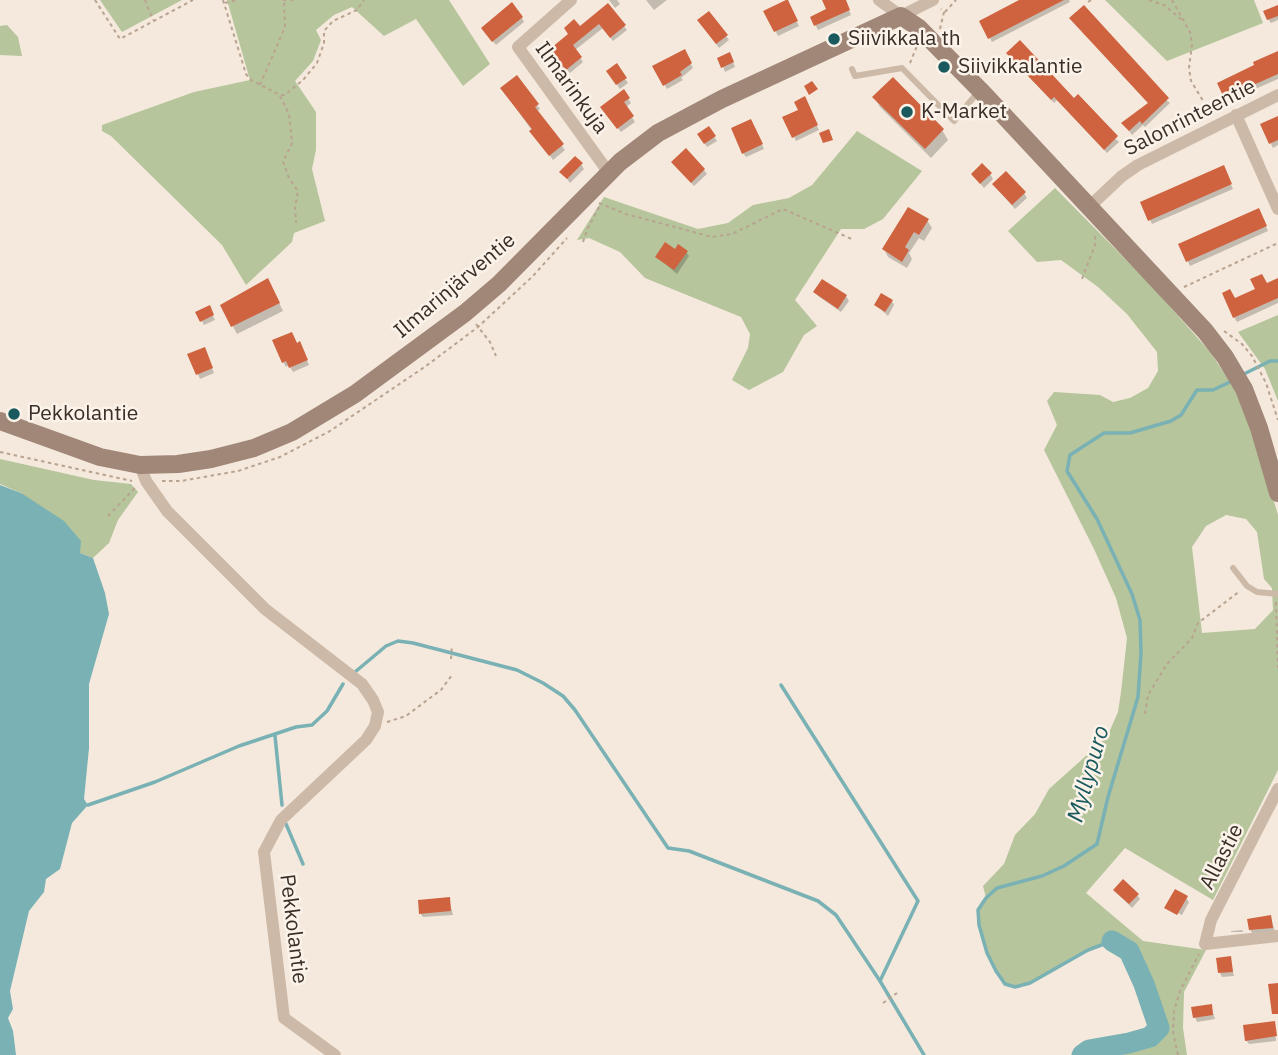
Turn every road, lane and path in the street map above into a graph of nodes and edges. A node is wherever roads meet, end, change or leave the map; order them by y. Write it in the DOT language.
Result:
graph roads {
  1 [pos="95,0"];
  2 [pos="145,0"];
  3 [pos="193,0"];
  4 [pos="237,0"];
  5 [pos="293,0"];
  6 [pos="364,0"];
  7 [pos="879,0"];
  8 [pos="933,0"];
  9 [pos="956,0"];
  10 [pos="1149,0"];
  11 [pos="1172,0"];
  12 [pos="223,1"];
  13 [pos="285,1"];
  14 [pos="571,1"];
  15 [pos="944,12"];
  16 [pos="901,16"];
  17 [pos="153,21"];
  18 [pos="1184,22"];
  19 [pos="919,40"];
  20 [pos="852,69"];
  21 [pos="906,73"];
  22 [pos="260,85"];
  23 [pos="980,90"];
  24 [pos="280,94"];
  25 [pos="1278,95"];
  26 [pos="1236,115"];
  27 [pos="1217,124"];
  28 [pos="609,173"];
  29 [pos="593,201"];
  30 [pos="1278,209"];
  31 [pos="1096,213"];
  32 [pos="296,223"];
  33 [pos="854,240"];
  34 [pos="583,242"];
  35 [pos="1278,243"];
  36 [pos="1082,279"];
  37 [pos="1184,288"];
  38 [pos="465,313"];
  39 [pos="496,356"];
  40 [pos="1252,356"];
  41 [pos="1278,420"];
  42 [pos="0,421"];
  43 [pos="140,473"];
  44 [pos="1278,493"];
  45 [pos="108,516"];
  46 [pos="1233,568"];
  47 [pos="1247,586"];
  48 [pos="1277,594"];
  49 [pos="452,645"];
  50 [pos="451,659"];
  51 [pos="1278,668"];
  52 [pos="453,675"];
  53 [pos="1145,714"];
  54 [pos="376,721"];
  55 [pos="1278,789"];
  56 [pos="1278,936"];
  57 [pos="1205,944"];
  58 [pos="897,993"];
  59 [pos="883,1003"];
  60 [pos="335,1055"];
  61 [pos="1178,1055"];
  1 -- 17 [label="path"];
  2 -- 17 [label="path"];
  3 -- 17 [label="path"];
  4 -- 12 [label="path"];
  5 -- 13 [label="path"];
  6 -- 24 [label="path"];
  7 -- 16 [label="street"];
  8 -- 16 [label="street"];
  9 -- 15 [label="path"];
  10 -- 18 [label="path"];
  11 -- 18 [label="path"];
  12 -- 22 [label="path"];
  13 -- 22 [label="path"];
  14 -- 28 [label="street, Ilmarinkuja"];
  16 -- 23 [label="main road"];
  16 -- 28 [label="main road, Ilmarinjärventie"];
  18 -- 27 [label="path"];
  19 -- 21 [label="path"];
  20 -- 21 [label="lane"];
  21 -- 23 [label="lane"];
  22 -- 24 [label="path"];
  23 -- 31 [label="main road"];
  24 -- 32 [label="path"];
  25 -- 26 [label="street, Salonrinteentie"];
  26 -- 27 [label="street, Salonrinteentie"];
  26 -- 30 [label="street"];
  27 -- 31 [label="street, Salonrinteentie"];
  28 -- 29 [label="main road, Ilmarinjärventie"];
  29 -- 33 [label="path"];
  29 -- 34 [label="path"];
  29 -- 38 [label="main road, Ilmarinjärventie"];
  31 -- 36 [label="path"];
  31 -- 44 [label="main road"];
  35 -- 37 [label="path"];
  38 -- 39 [label="path"];
  38 -- 43 [label="main road, Ilmarinjärventie"];
  40 -- 41 [label="path"];
  42 -- 43 [label="main road, Ilmarinjärventie"];
  43 -- 45 [label="path"];
  43 -- 54 [label="street"];
  46 -- 47 [label="lane"];
  47 -- 48 [label="lane"];
  47 -- 53 [label="path"];
  48 -- 51 [label="path"];
  49 -- 50 [label="path"];
  52 -- 54 [label="path"];
  54 -- 60 [label="street, Pekkolantie"];
  55 -- 57 [label="street, Allastie"];
  56 -- 57 [label="street"];
  57 -- 61 [label="path"];
  58 -- 59 [label="path"];
}
